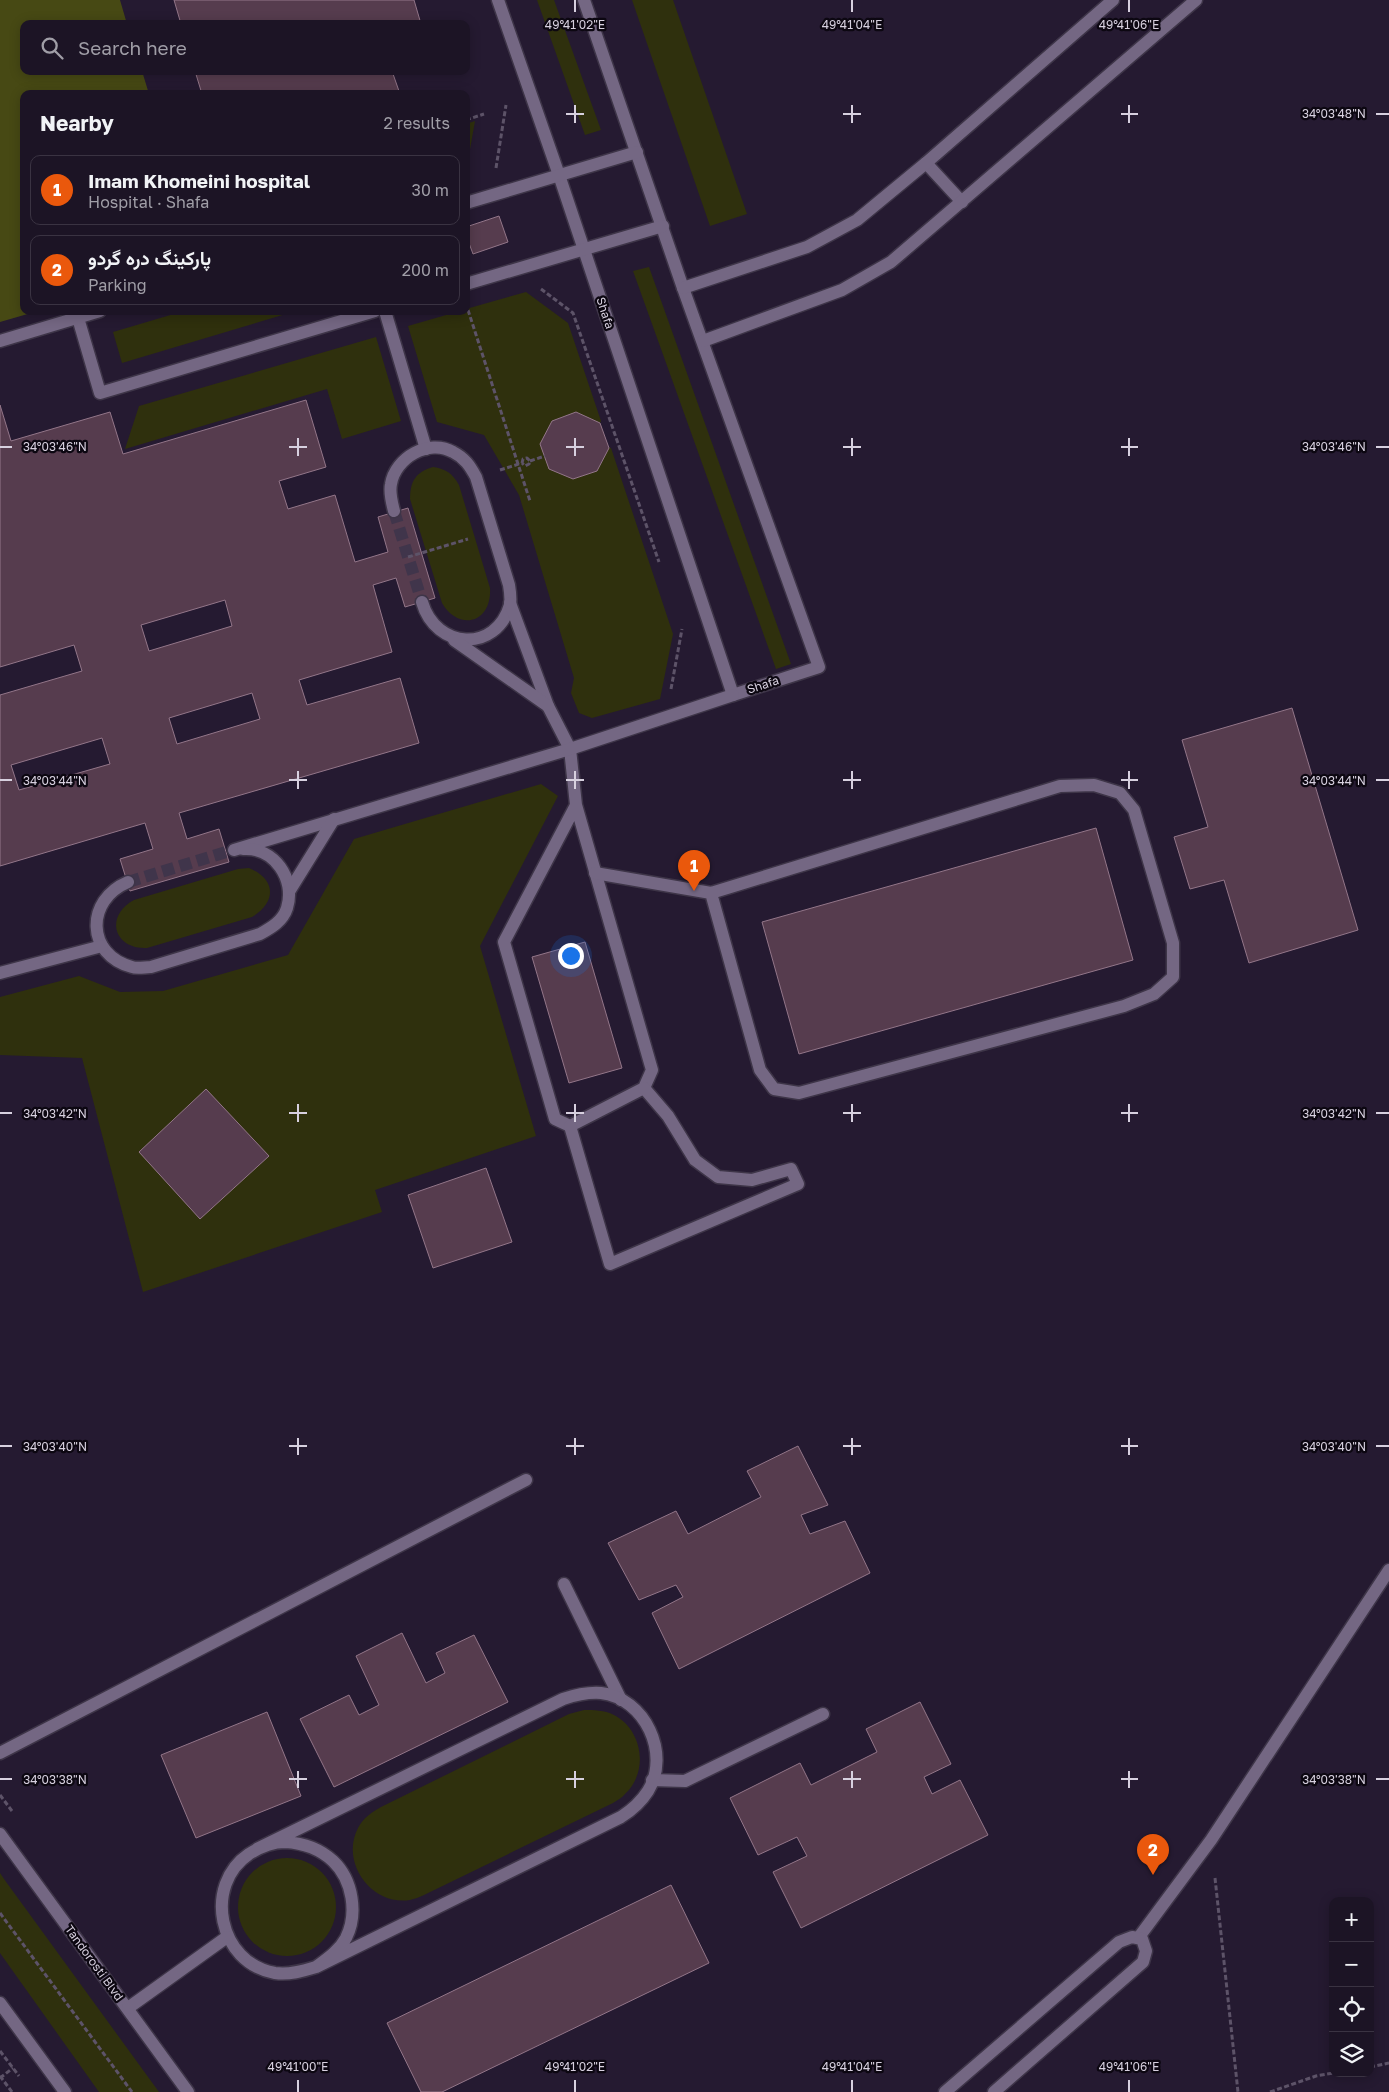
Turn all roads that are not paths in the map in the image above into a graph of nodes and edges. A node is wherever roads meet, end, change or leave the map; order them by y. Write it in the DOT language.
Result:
graph roads {
  1 [pos="498,0"];
  2 [pos="584,0"];
  3 [pos="1113,0"];
  4 [pos="1196,0"];
  5 [pos="637,152"];
  6 [pos="926,163"];
  7 [pos="559,175"];
  8 [pos="470,201"];
  9 [pos="962,202"];
  10 [pos="663,226"];
  11 [pos="584,249"];
  12 [pos="470,283"];
  13 [pos="683,288"];
  14 [pos="87,315"];
  15 [pos="361,315"];
  16 [pos="386,315"];
  17 [pos="78,318"];
  18 [pos="0,341"];
  19 [pos="703,342"];
  20 [pos="426,449"];
  21 [pos="394,511"];
  22 [pos="422,602"];
  23 [pos="510,603"];
  24 [pos="450,637"];
  25 [pos="733,695"];
  26 [pos="548,706"];
  27 [pos="570,749"];
  28 [pos="576,806"];
  29 [pos="334,819"];
  30 [pos="595,873"];
  31 [pos="128,882"];
  32 [pos="290,890"];
  33 [pos="711,893"];
  34 [pos="102,946"];
  35 [pos="0,973"];
  36 [pos="644,1088"];
  37 [pos="570,1126"];
  38 [pos="526,1480"];
  39 [pos="1389,1570"];
  40 [pos="564,1584"];
  41 [pos="622,1700"];
  42 [pos="823,1714"];
  43 [pos="0,1753"];
  44 [pos="652,1780"];
  45 [pos="0,1834"];
  46 [pos="257,1849"];
  47 [pos="227,1937"];
  48 [pos="1139,1937"];
  49 [pos="316,1967"];
  50 [pos="0,2003"];
  51 [pos="128,2008"];
  52 [pos="65,2092"];
  53 [pos="188,2092"];
  54 [pos="945,2092"];
  55 [pos="994,2092"];
  1 -- 7 [label="street, Shafa"];
  2 -- 5 [label="street, Shafa"];
  3 -- 6 [label="street"];
  4 -- 9 [label="street"];
  5 -- 7 [label="street"];
  5 -- 10 [label="street, Shafa"];
  6 -- 9 [label="street"];
  6 -- 13 [label="street"];
  7 -- 8 [label="street"];
  7 -- 11 [label="street, Shafa"];
  9 -- 19 [label="street"];
  10 -- 11 [label="street"];
  10 -- 13 [label="street, Shafa"];
  11 -- 12 [label="street"];
  11 -- 25 [label="street, Shafa"];
  13 -- 19 [label="street, Shafa"];
  14 -- 17 [label="street"];
  15 -- 17 [label="street"];
  16 -- 20 [label="street"];
  17 -- 18 [label="street"];
  19 -- 25 [label="street, Shafa"];
  20 -- 21 [label="street"];
  20 -- 23 [label="street"];
  22 -- 24 [label="street"];
  23 -- 24 [label="street"];
  23 -- 26 [label="street"];
  24 -- 26 [label="street"];
  25 -- 27 [label="street"];
  26 -- 27 [label="street"];
  27 -- 28 [label="street"];
  27 -- 29 [label="street"];
  28 -- 30 [label="street"];
  28 -- 37 [label="street"];
  29 -- 32 [label="street"];
  29 -- 32 [label="street"];
  30 -- 33 [label="street"];
  30 -- 36 [label="street"];
  31 -- 34 [label="street"];
  32 -- 34 [label="street"];
  33 -- 33 [label="street"];
  34 -- 35 [label="street"];
  36 -- 37 [label="street"];
  36 -- 37 [label="street"];
  38 -- 43 [label="street"];
  39 -- 48 [label="street"];
  40 -- 41 [label="street"];
  41 -- 44 [label="street"];
  41 -- 46 [label="street"];
  42 -- 44 [label="street"];
  44 -- 49 [label="street"];
  45 -- 51 [label="street, Tandorosti Blvd"];
  46 -- 47 [label="street"];
  46 -- 49 [label="street"];
  47 -- 49 [label="street"];
  47 -- 51 [label="street"];
  48 -- 54 [label="street"];
  48 -- 55 [label="street"];
  50 -- 52 [label="street"];
  51 -- 53 [label="street, Tandorosti Blvd"];
}
